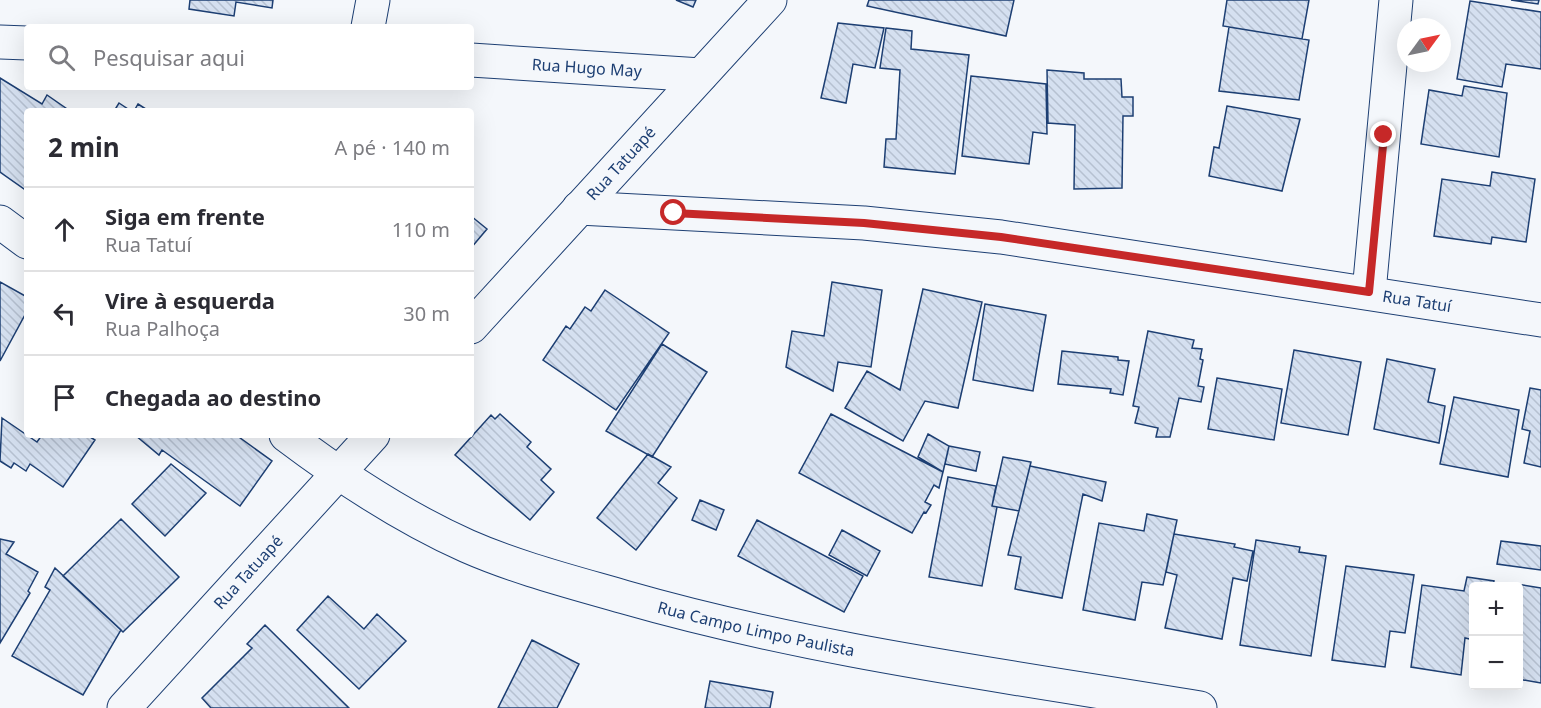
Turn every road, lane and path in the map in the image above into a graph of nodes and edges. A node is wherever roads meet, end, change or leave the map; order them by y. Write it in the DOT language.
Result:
graph roads {
  1 [pos="373,0"];
  2 [pos="770,0"];
  3 [pos="1396,0"];
  4 [pos="369,24"];
  5 [pos="0,42"];
  6 [pos="24,43"];
  7 [pos="474,60"];
  8 [pos="701,75"];
  9 [pos="579,208"];
  10 [pos="0,222"];
  11 [pos="24,240"];
  12 [pos="1369,292"];
  13 [pos="1541,320"];
  14 [pos="474,324"];
  15 [pos="290,438"];
  16 [pos="370,438"];
  17 [pos="338,474"];
  18 [pos="124,708"];
  19 [pos="1200,708"];
  1 -- 4 [label="street"];
  2 -- 8 [label="street, Rua Tatuapé"];
  3 -- 12 [label="street"];
  5 -- 6 [label="street"];
  7 -- 8 [label="street, Rua Hugo May"];
  8 -- 9 [label="street, Rua Tatuapé"];
  9 -- 12 [label="street, Rua Tatuí"];
  9 -- 14 [label="street, Rua Tatuapé"];
  10 -- 11 [label="street"];
  12 -- 13 [label="street, Rua Tatuí"];
  15 -- 17 [label="street, Rua Campo Limpo Paulista"];
  16 -- 17 [label="street, Rua Tatuapé"];
  17 -- 18 [label="street, Rua Tatuapé"];
  17 -- 19 [label="street, Rua Campo Limpo Paulista"];
}
